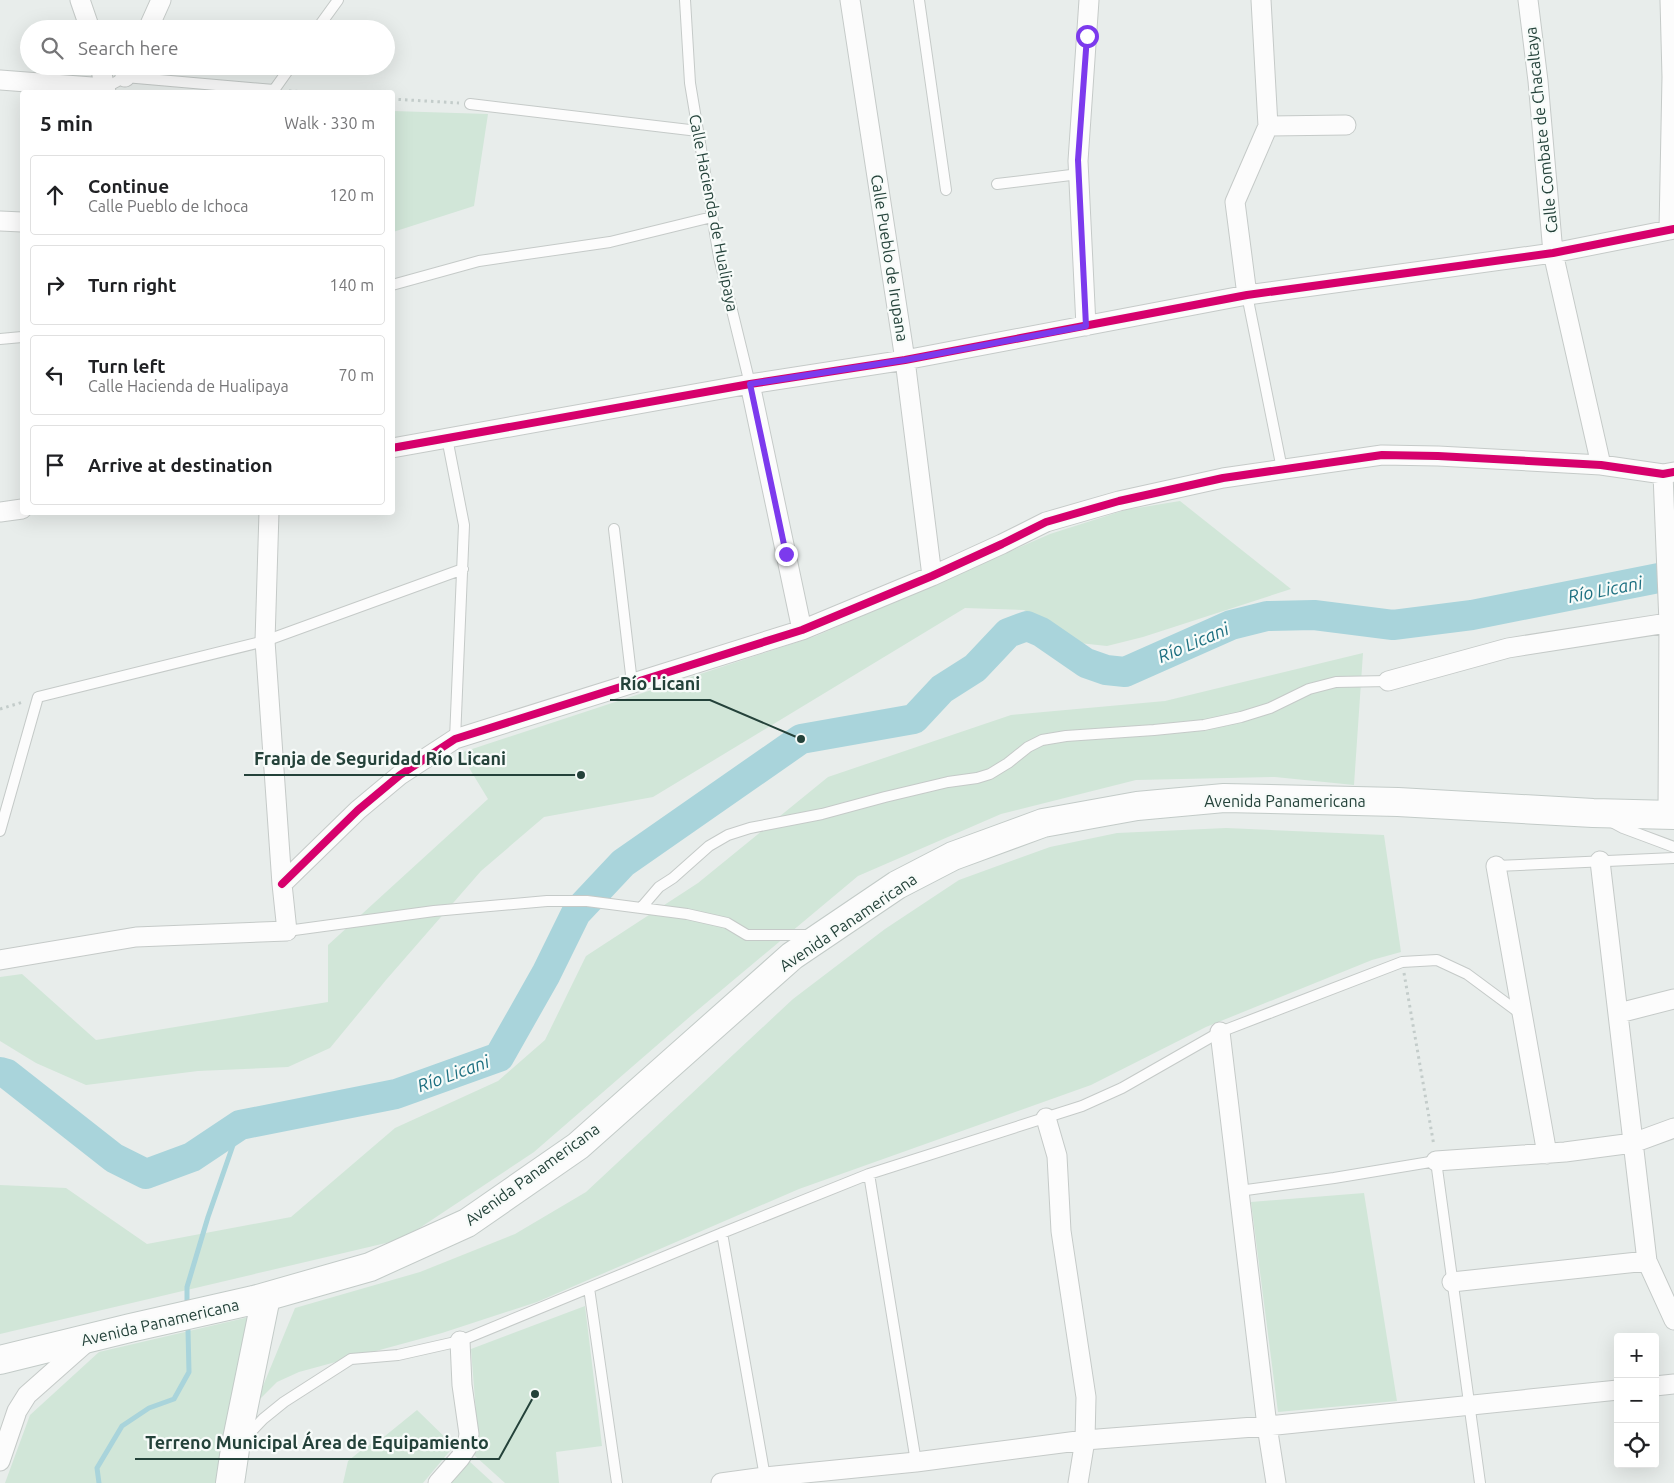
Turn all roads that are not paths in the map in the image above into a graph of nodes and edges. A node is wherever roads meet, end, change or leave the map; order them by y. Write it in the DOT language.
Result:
graph roads {
  1 [pos="80,0"];
  2 [pos="161,0"];
  3 [pos="338,0"];
  4 [pos="685,0"];
  5 [pos="850,0"];
  6 [pos="919,0"];
  7 [pos="1089,0"];
  8 [pos="1261,0"];
  9 [pos="1528,0"];
  10 [pos="1670,0"];
  11 [pos="87,20"];
  12 [pos="152,20"];
  13 [pos="324,20"];
  14 [pos="102,75"];
  15 [pos="123,75"];
  16 [pos="158,75"];
  17 [pos="285,75"];
  18 [pos="0,80"];
  19 [pos="106,90"];
  20 [pos="274,90"];
  21 [pos="274,90"];
  22 [pos="470,104"];
  23 [pos="1346,125"];
  24 [pos="1268,126"];
  25 [pos="698,131"];
  26 [pos="1079,174"];
  27 [pos="997,184"];
  28 [pos="946,190"];
  29 [pos="712,217"];
  30 [pos="0,221"];
  31 [pos="20,222"];
  32 [pos="1672,229"];
  33 [pos="1553,253"];
  34 [pos="395,284"];
  35 [pos="1247,295"];
  36 [pos="1086,326"];
  37 [pos="20,337"];
  38 [pos="0,339"];
  39 [pos="905,360"];
  40 [pos="750,384"];
  41 [pos="447,438"];
  42 [pos="395,447"];
  43 [pos="1601,464"];
  44 [pos="1282,470"];
  45 [pos="1669,473"];
  46 [pos="20,509"];
  47 [pos="0,512"];
  48 [pos="269,515"];
  49 [pos="614,529"];
  50 [pos="463,569"];
  51 [pos="932,576"];
  52 [pos="1671,623"];
  53 [pos="802,630"];
  54 [pos="265,641"];
  55 [pos="1388,682"];
  56 [pos="632,683"];
  57 [pos="454,739"];
  58 [pos="1593,813"];
  59 [pos="1671,814"];
  60 [pos="0,831"];
  61 [pos="1674,847"];
  62 [pos="1674,858"];
  63 [pos="1600,861"];
  64 [pos="1496,866"];
  65 [pos="282,884"];
  66 [pos="641,908"];
  67 [pos="287,931"];
  68 [pos="823,936"];
  69 [pos="0,960"];
  70 [pos="1674,999"];
  71 [pos="1619,1013"];
  72 [pos="1522,1015"];
  73 [pos="1220,1032"];
  74 [pos="1046,1118"];
  75 [pos="1674,1128"];
  76 [pos="1633,1143"];
  77 [pos="1546,1154"];
  78 [pos="1436,1161"];
  79 [pos="869,1174"];
  80 [pos="1239,1191"];
  81 [pos="722,1233"];
  82 [pos="1647,1260"];
  83 [pos="1452,1282"];
  84 [pos="589,1288"];
  85 [pos="266,1297"];
  86 [pos="1674,1320"];
  87 [pos="93,1337"];
  88 [pos="460,1341"];
  89 [pos="0,1360"];
  90 [pos="1674,1384"];
  91 [pos="1659,1386"];
  92 [pos="1614,1390"];
  93 [pos="1469,1404"];
  94 [pos="1267,1426"];
  95 [pos="1085,1440"];
  96 [pos="234,1449"];
  97 [pos="0,1461"];
  98 [pos="916,1462"];
  99 [pos="765,1480"];
  100 [pos="230,1483"];
  101 [pos="438,1483"];
  102 [pos="617,1483"];
  103 [pos="721,1483"];
  104 [pos="1078,1483"];
  105 [pos="1276,1483"];
  106 [pos="1480,1483"];
  1 -- 11 [label="street"];
  2 -- 12 [label="street"];
  3 -- 13 [label="lane"];
  4 -- 25 [label="lane, Calle Hacienda de Hualipaya"];
  5 -- 39 [label="street, Calle Pueblo de Irupana"];
  6 -- 28 [label="lane"];
  7 -- 26 [label="street"];
  8 -- 24 [label="street"];
  9 -- 33 [label="street, Calle Combate de Chacaltaya"];
  10 -- 32 [label="street"];
  14 -- 19 [label="street"];
  15 -- 19 [label="lane"];
  16 -- 21 [label="lane"];
  17 -- 20 [label="lane"];
  18 -- 19 [label="street"];
  22 -- 25 [label="lane"];
  23 -- 24 [label="street"];
  24 -- 35 [label="street"];
  25 -- 29 [label="lane, Calle Hacienda de Hualipaya"];
  26 -- 27 [label="lane"];
  26 -- 36 [label="street"];
  29 -- 34 [label="lane"];
  29 -- 40 [label="lane, Calle Hacienda de Hualipaya"];
  30 -- 31 [label="street"];
  32 -- 33 [label="street"];
  33 -- 35 [label="street"];
  33 -- 43 [label="street, Calle Combate de Chacaltaya"];
  35 -- 36 [label="street"];
  35 -- 44 [label="lane"];
  36 -- 39 [label="street"];
  37 -- 38 [label="lane"];
  39 -- 40 [label="street"];
  39 -- 51 [label="street, Calle Pueblo de Irupana"];
  40 -- 41 [label="street"];
  40 -- 53 [label="street, Calle Hacienda de Hualipaya"];
  41 -- 42 [label="street"];
  41 -- 50 [label="lane"];
  43 -- 44 [label="street"];
  43 -- 45 [label="street"];
  44 -- 51 [label="street"];
  45 -- 52 [label="street"];
  46 -- 47 [label="street"];
  48 -- 54 [label="street"];
  49 -- 56 [label="lane"];
  50 -- 54 [label="lane"];
  50 -- 57 [label="lane"];
  51 -- 53 [label="street"];
  52 -- 55 [label="street"];
  52 -- 59 [label="street"];
  53 -- 56 [label="street"];
  54 -- 60 [label="lane"];
  54 -- 65 [label="street"];
  55 -- 66 [label="lane"];
  56 -- 57 [label="street"];
  57 -- 65 [label="street"];
  58 -- 59 [label="main road, Avenida Panamericana"];
  58 -- 61 [label="lane"];
  58 -- 68 [label="main road, Avenida Panamericana"];
  62 -- 63 [label="lane"];
  63 -- 64 [label="lane"];
  63 -- 71 [label="street"];
  64 -- 72 [label="street"];
  65 -- 67 [label="street"];
  66 -- 67 [label="lane"];
  66 -- 68 [label="lane"];
  67 -- 69 [label="street"];
  68 -- 85 [label="main road, Avenida Panamericana"];
  70 -- 71 [label="street"];
  71 -- 76 [label="street"];
  72 -- 73 [label="lane"];
  72 -- 77 [label="street"];
  73 -- 74 [label="lane"];
  73 -- 80 [label="street"];
  74 -- 79 [label="lane"];
  74 -- 95 [label="street"];
  75 -- 76 [label="street"];
  76 -- 77 [label="street"];
  76 -- 82 [label="street"];
  77 -- 78 [label="street"];
  78 -- 80 [label="lane"];
  78 -- 83 [label="lane"];
  79 -- 81 [label="lane"];
  79 -- 98 [label="lane"];
  80 -- 94 [label="street"];
  81 -- 84 [label="lane"];
  81 -- 99 [label="lane"];
  82 -- 83 [label="street"];
  82 -- 86 [label="street"];
  83 -- 93 [label="lane"];
  84 -- 88 [label="lane"];
  84 -- 102 [label="lane"];
  85 -- 87 [label="main road, Avenida Panamericana"];
  85 -- 96 [label="main road"];
  87 -- 89 [label="main road, Avenida Panamericana"];
  87 -- 97 [label="street"];
  88 -- 96 [label="lane"];
  88 -- 101 [label="street"];
  90 -- 91 [label="street"];
  92 -- 93 [label="street"];
  93 -- 94 [label="street"];
  93 -- 106 [label="lane"];
  94 -- 95 [label="street"];
  94 -- 105 [label="street"];
  95 -- 98 [label="street"];
  95 -- 104 [label="street"];
  96 -- 100 [label="main road"];
  98 -- 99 [label="street"];
  99 -- 103 [label="street"];
}
